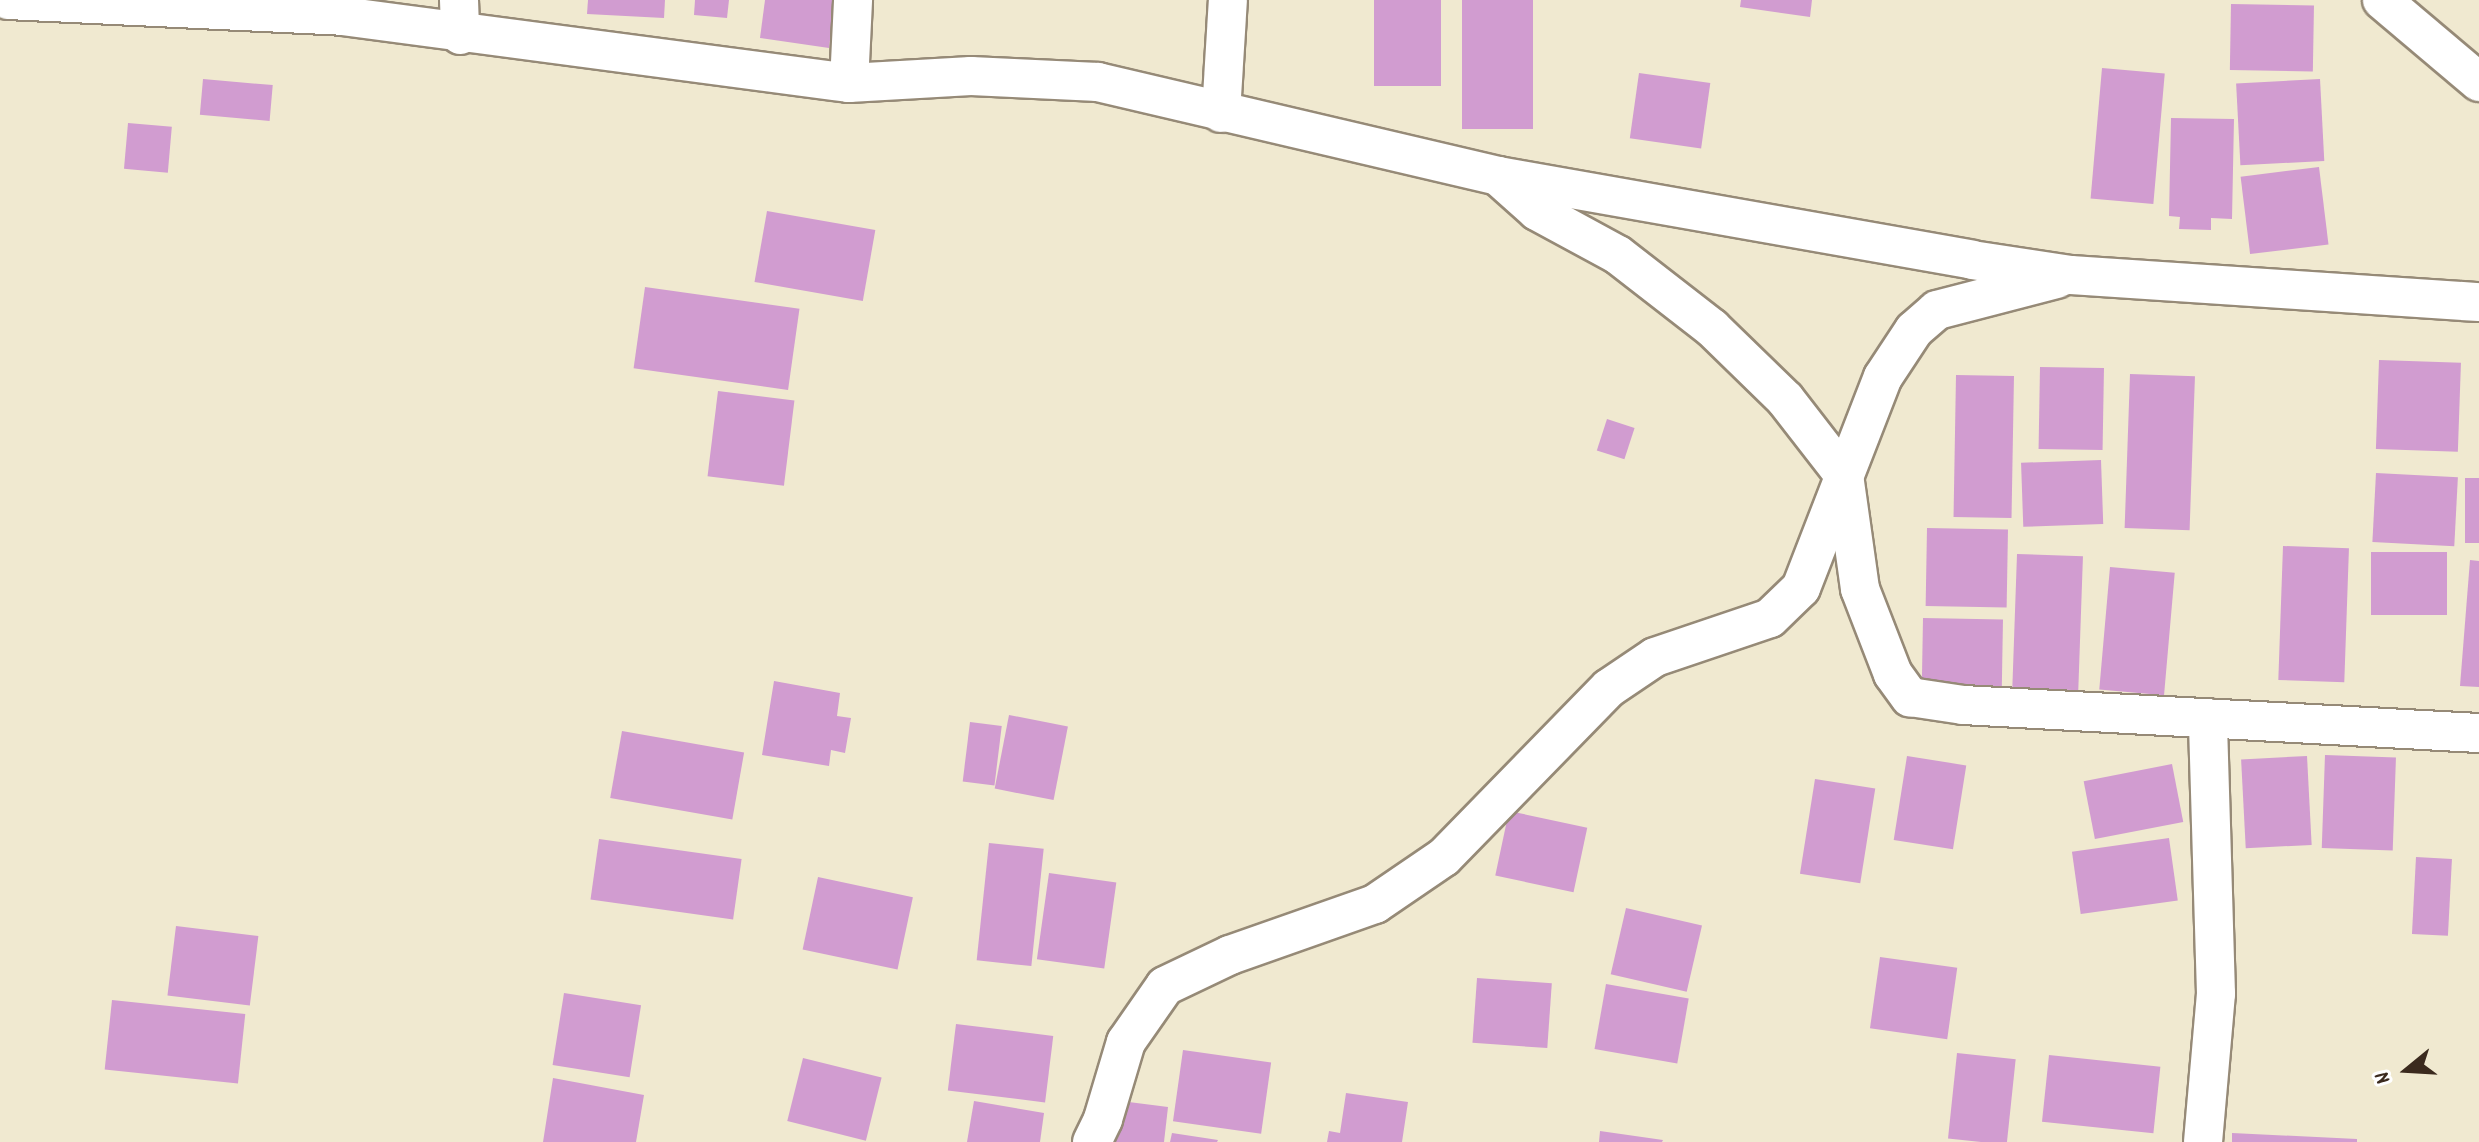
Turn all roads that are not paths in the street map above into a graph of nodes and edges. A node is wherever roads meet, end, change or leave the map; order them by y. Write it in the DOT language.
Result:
graph roads {
  1 [pos="8,0"];
  2 [pos="853,0"];
  3 [pos="1228,0"];
  4 [pos="2382,0"];
  5 [pos="459,17"];
  6 [pos="2479,82"];
  7 [pos="849,83"];
  8 [pos="1221,113"];
  9 [pos="1498,176"];
  10 [pos="2071,275"];
  11 [pos="2479,302"];
  12 [pos="1844,475"];
  13 [pos="2208,718"];
  14 [pos="2479,733"];
  15 [pos="1092,1142"];
  16 [pos="2203,1142"];
  1 -- 5 [label="street"];
  2 -- 7 [label="street"];
  3 -- 8 [label="street"];
  4 -- 6 [label="street"];
  5 -- 7 [label="street"];
  7 -- 8 [label="street"];
  8 -- 9 [label="street"];
  9 -- 10 [label="street"];
  9 -- 12 [label="street"];
  10 -- 11 [label="street"];
  10 -- 12 [label="street"];
  12 -- 13 [label="street"];
  12 -- 15 [label="street"];
  13 -- 14 [label="street"];
  13 -- 16 [label="street"];
}
